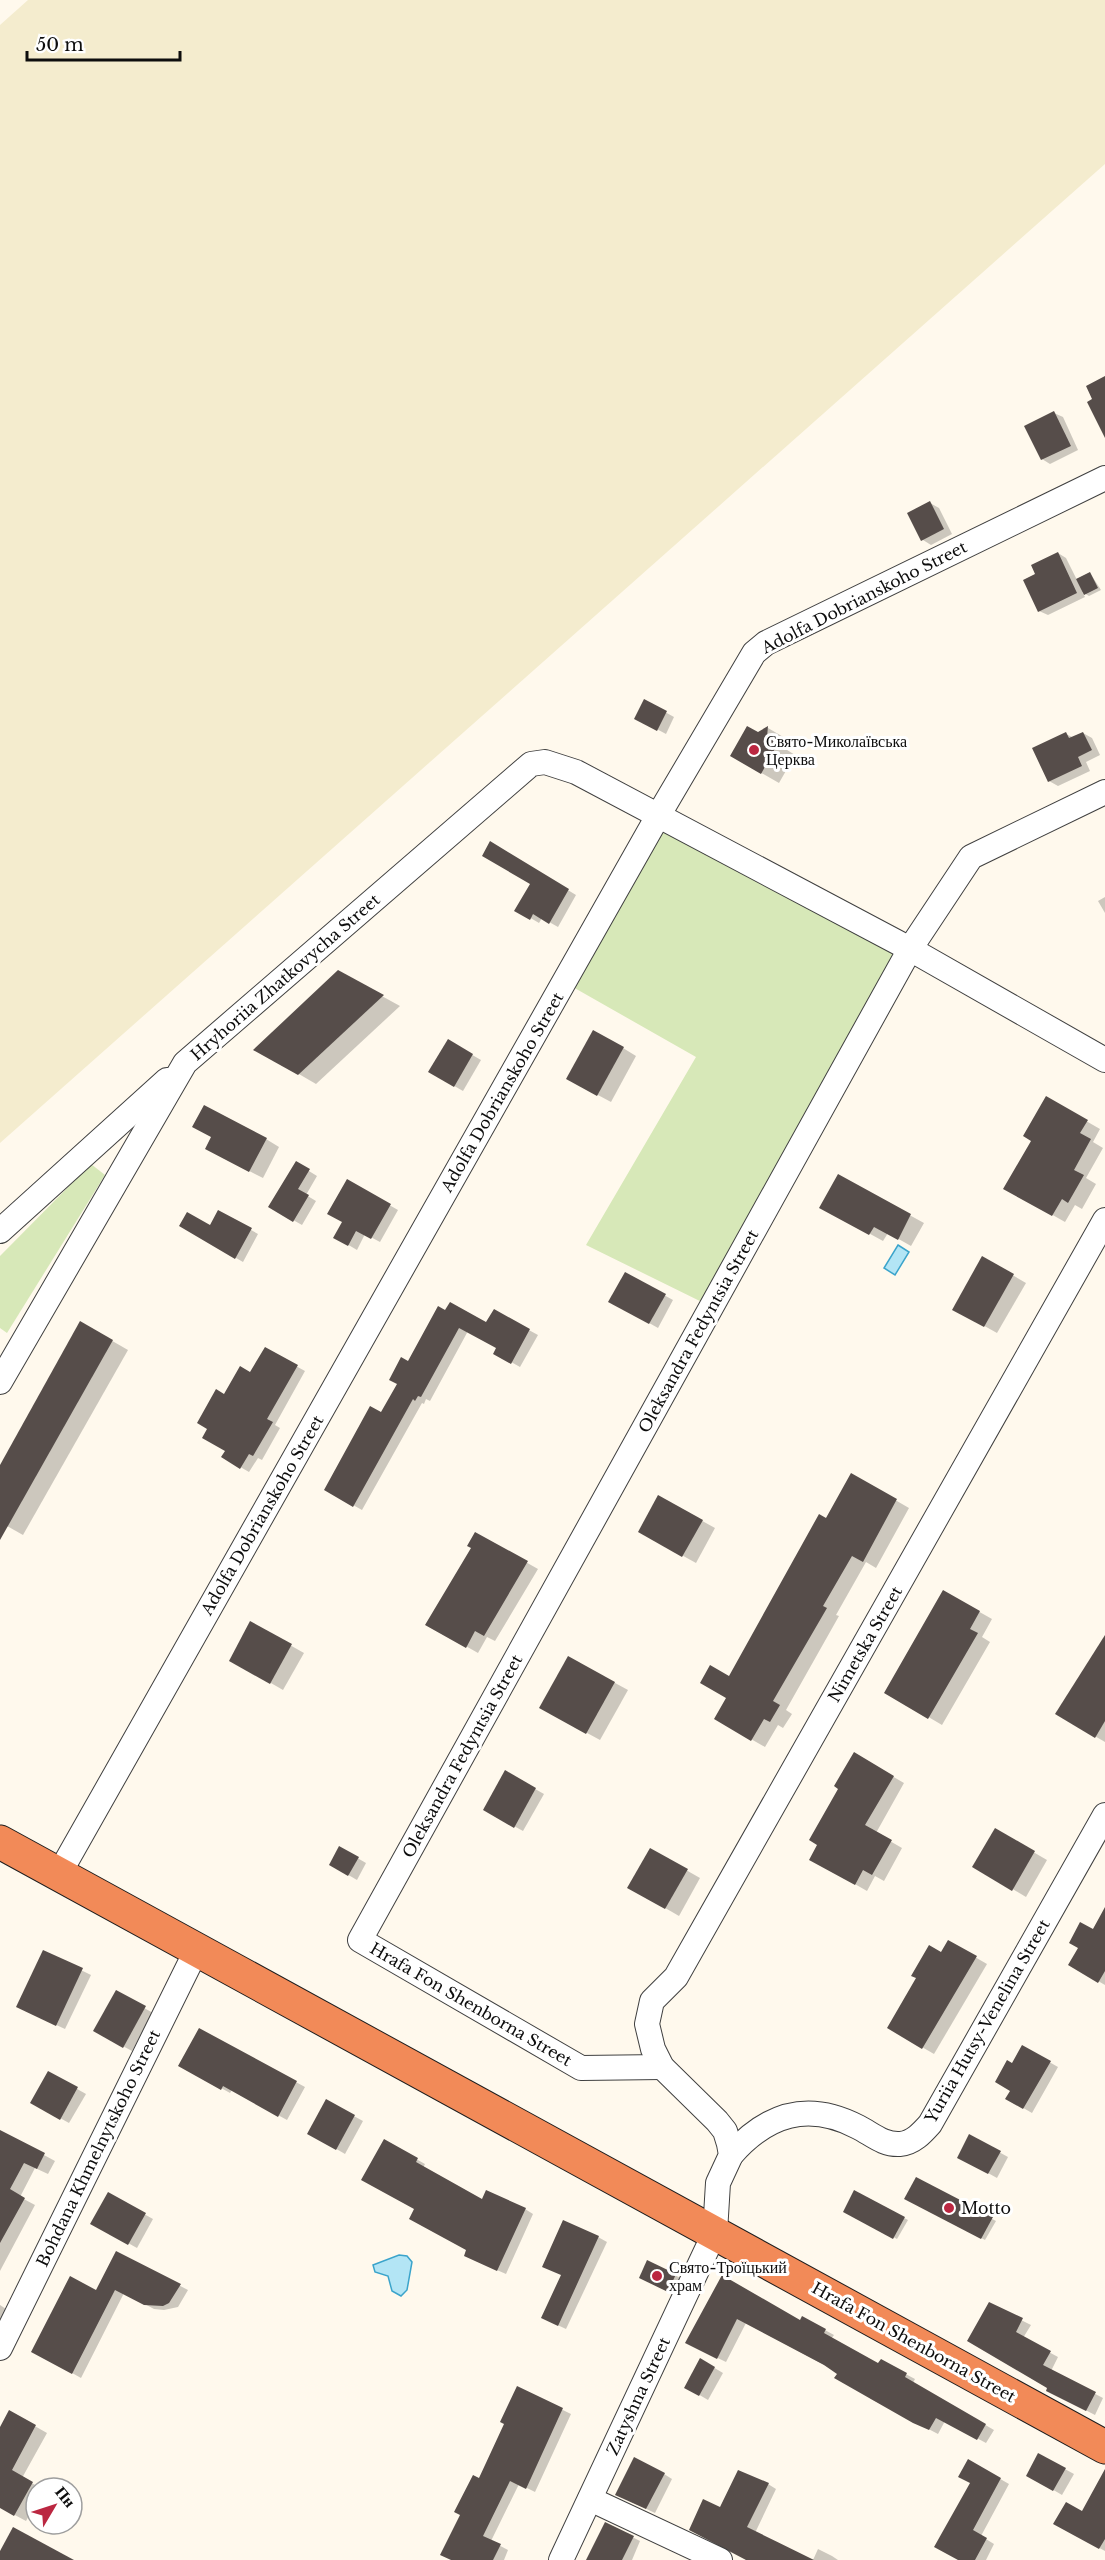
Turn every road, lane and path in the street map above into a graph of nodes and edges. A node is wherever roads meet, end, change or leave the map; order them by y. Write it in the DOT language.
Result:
graph roads {
  1 [pos="1105,477"];
  2 [pos="1105,792"];
  3 [pos="658,816"];
  4 [pos="910,949"];
  5 [pos="1105,1060"];
  6 [pos="186,1063"];
  7 [pos="1105,1220"];
  8 [pos="0,1231"];
  9 [pos="0,1382"];
  10 [pos="1105,1815"];
  11 [pos="0,1842"];
  12 [pos="59,1874"];
  13 [pos="360,1940"];
  14 [pos="197,1949"];
  15 [pos="662,2067"];
  16 [pos="731,2155"];
  17 [pos="715,2232"];
  18 [pos="0,2348"];
  19 [pos="1105,2447"];
  20 [pos="590,2499"];
  21 [pos="561,2560"];
  22 [pos="720,2560"];
  1 -- 3 [label="street, Adolfa Dobrianskoho Street"];
  2 -- 4 [label="street, Oleksandra Fedyntsia Street"];
  3 -- 4 [label="street"];
  3 -- 6 [label="street, Hryhoriia Zhatkovycha Street"];
  3 -- 12 [label="street, Adolfa Dobrianskoho Street"];
  4 -- 5 [label="street"];
  4 -- 13 [label="street, Oleksandra Fedyntsia Street"];
  6 -- 8 [label="street"];
  6 -- 9 [label="street, Hryhoriia Zhatkovycha Street"];
  7 -- 15 [label="street, Nimetska Street"];
  10 -- 16 [label="street, Yuriia Hutsy-Venelina Street"];
  11 -- 12 [label="highway, Hrafa Fon Shenborna Street"];
  12 -- 14 [label="highway, Hrafa Fon Shenborna Street"];
  13 -- 15 [label="street, Hrafa Fon Shenborna Street"];
  14 -- 17 [label="highway, Hrafa Fon Shenborna Street"];
  14 -- 18 [label="street, Bohdana Khmelnytskoho Street"];
  15 -- 16 [label="street"];
  16 -- 17 [label="street"];
  17 -- 19 [label="highway, Hrafa Fon Shenborna Street"];
  17 -- 20 [label="street, Zatyshna Street"];
  20 -- 21 [label="street, Zatyshna Street"];
  20 -- 22 [label="street"];
}
